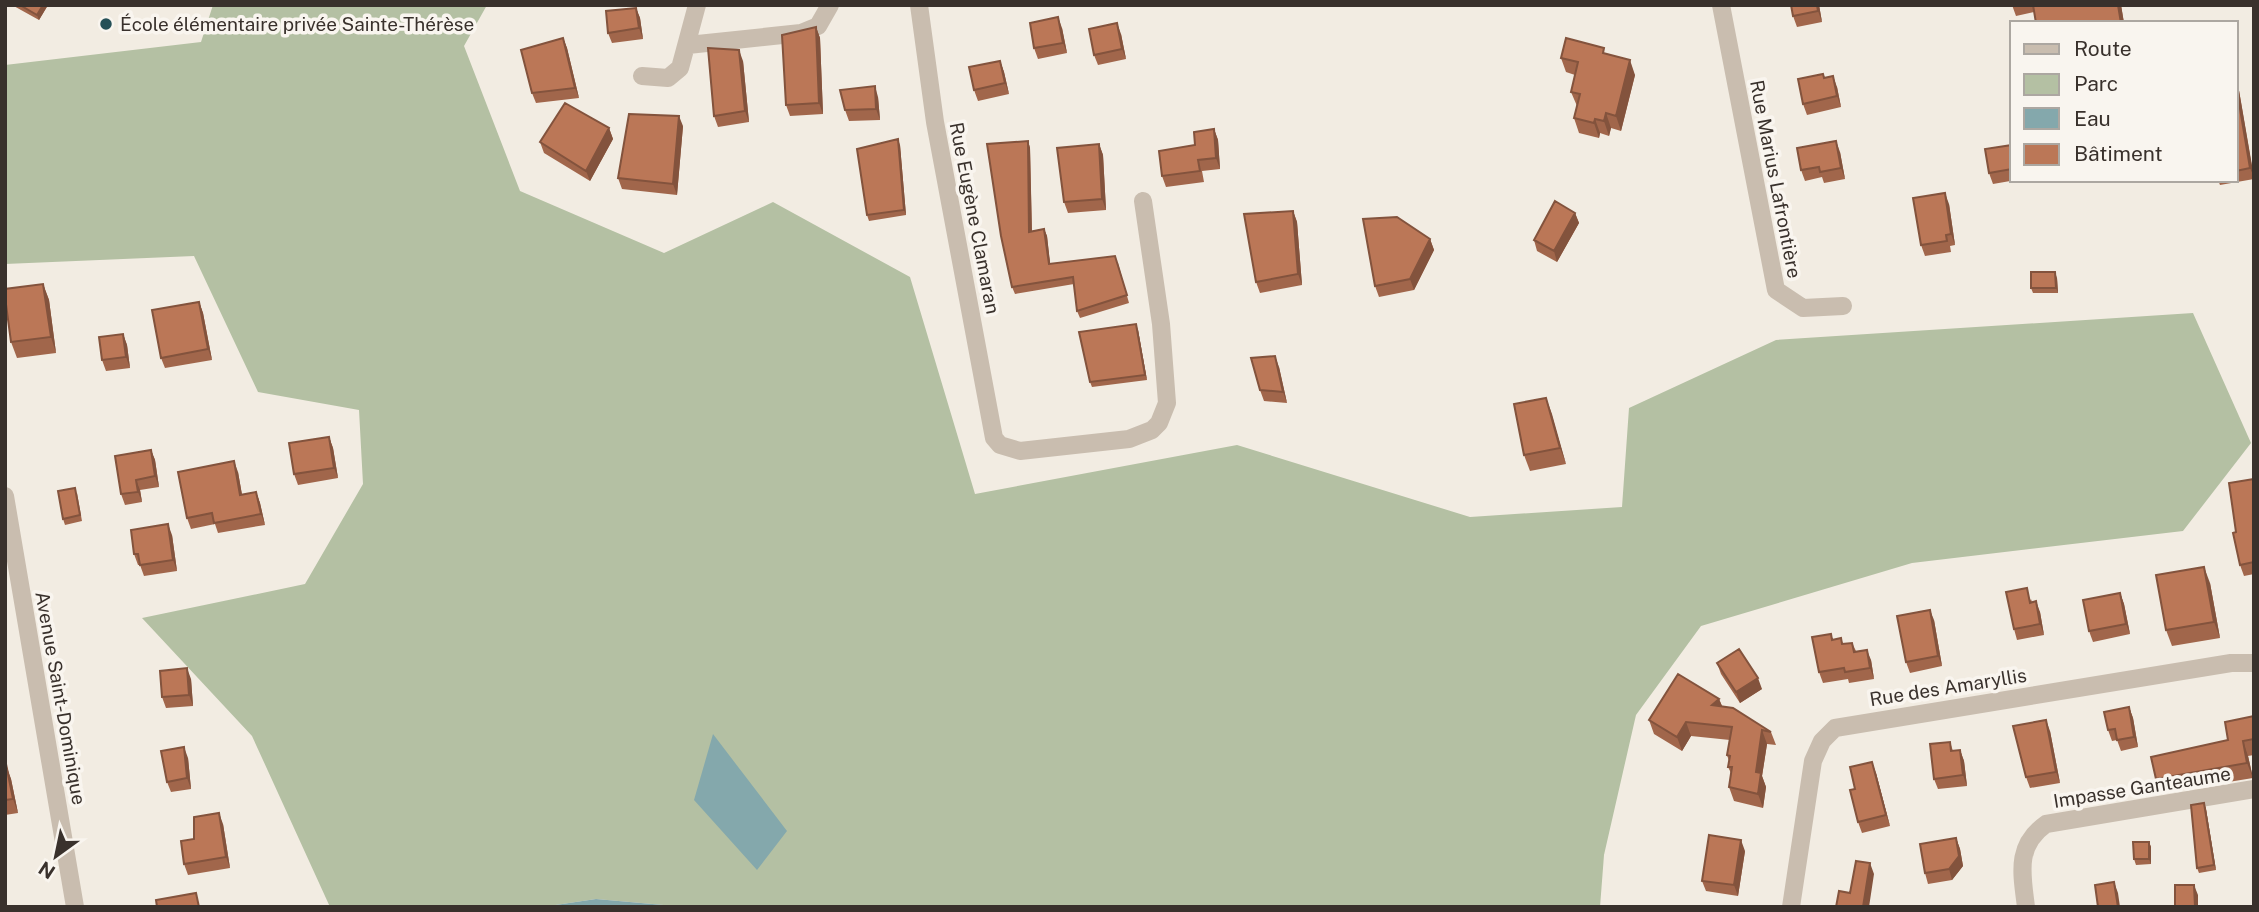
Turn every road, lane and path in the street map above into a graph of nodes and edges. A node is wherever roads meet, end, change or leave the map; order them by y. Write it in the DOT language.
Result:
graph roads {
  1 [pos="697,5"];
  2 [pos="830,5"];
  3 [pos="919,5"];
  4 [pos="1721,5"];
  5 [pos="688,46"];
  6 [pos="642,76"];
  7 [pos="1143,201"];
  8 [pos="1843,306"];
  9 [pos="5,496"];
  10 [pos="2254,663"];
  11 [pos="2254,789"];
  12 [pos="75,907"];
  13 [pos="1791,907"];
  14 [pos="2026,907"];
  1 -- 5 [label="street"];
  2 -- 5 [label="street"];
  3 -- 7 [label="street, Rue Eugène Clamaran"];
  4 -- 8 [label="street, Rue Marius Lafrontière"];
  5 -- 6 [label="street"];
  9 -- 12 [label="street, Avenue Saint-Dominique"];
  10 -- 13 [label="street, Rue des Amaryllis"];
  11 -- 14 [label="street, Impasse Ganteaume"];
}
